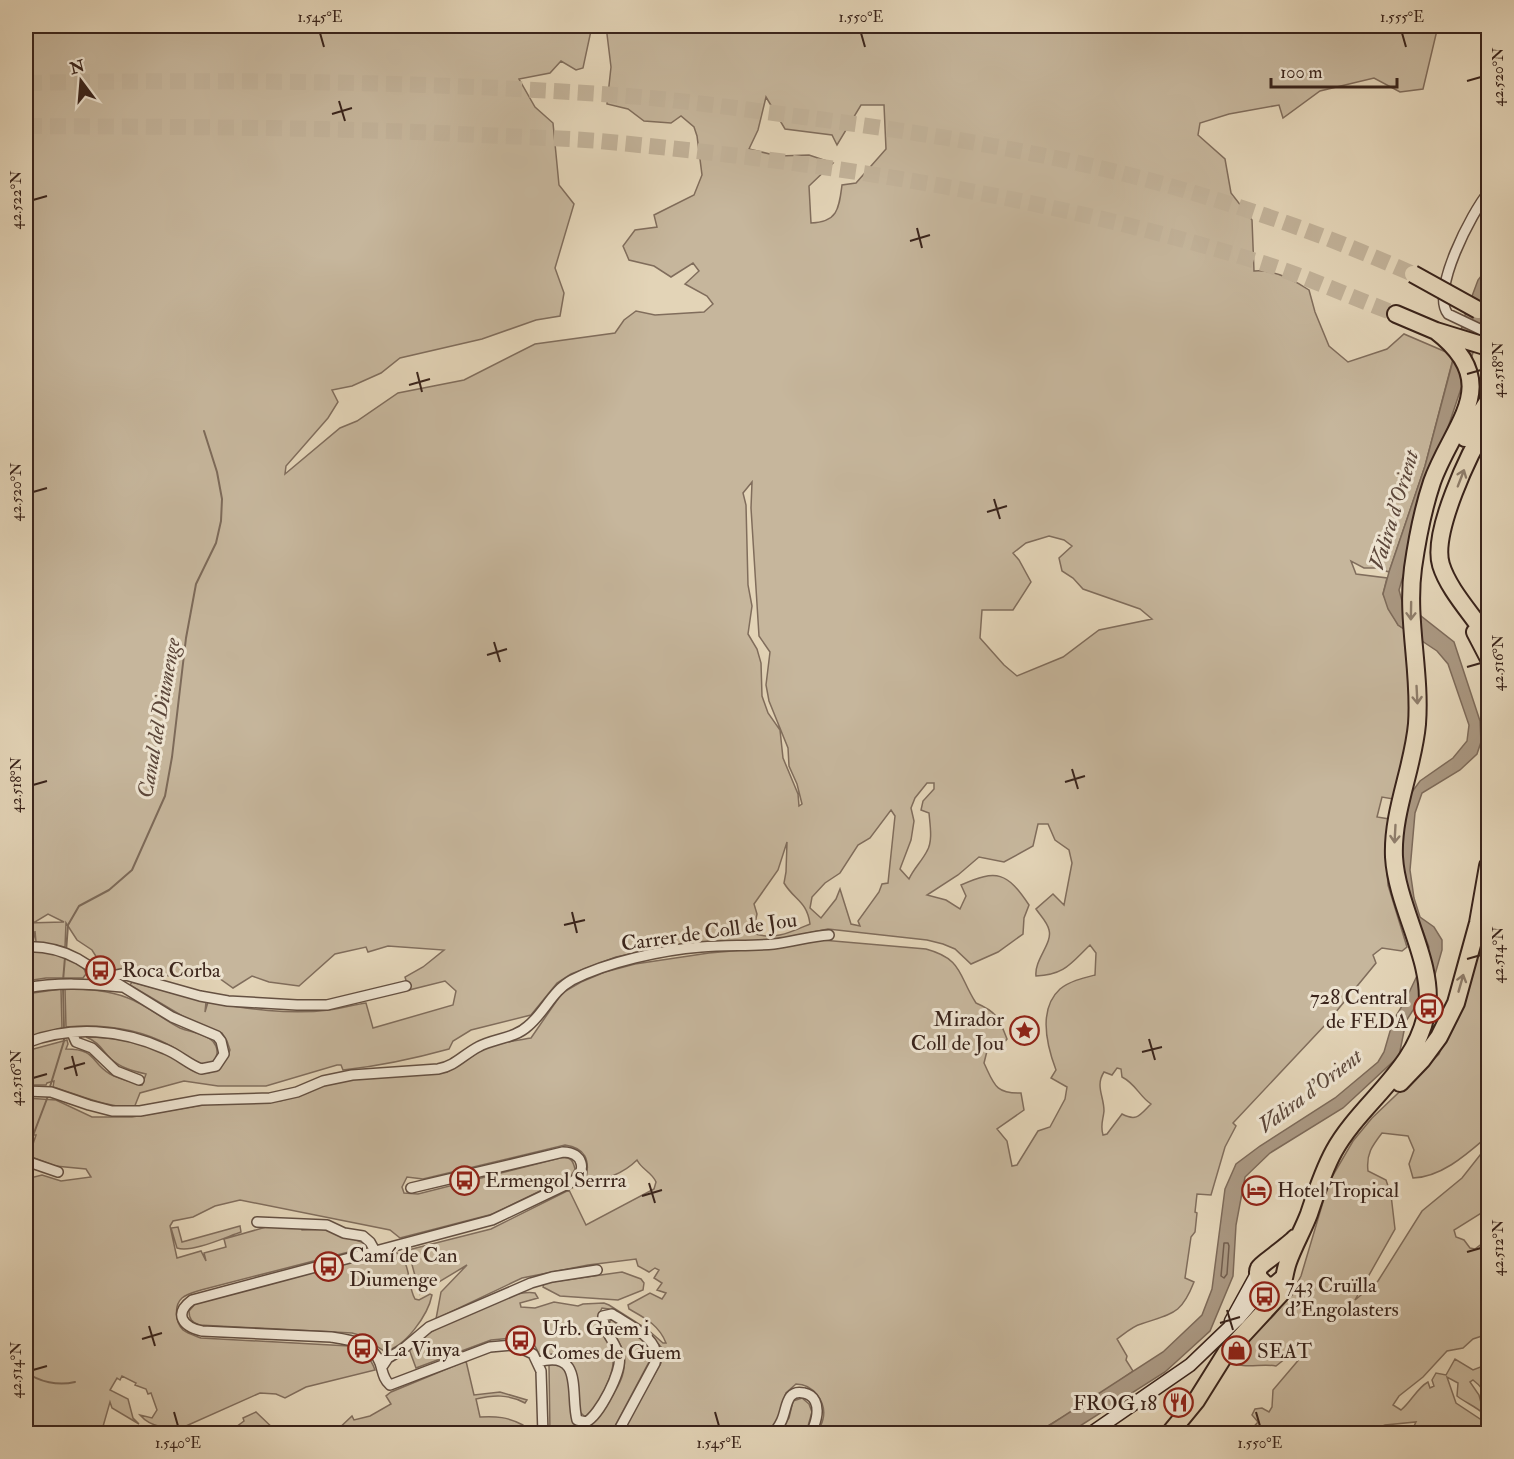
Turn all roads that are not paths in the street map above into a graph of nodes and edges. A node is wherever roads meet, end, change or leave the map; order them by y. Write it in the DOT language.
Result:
graph roads {
  1 [pos="1488,194"];
  2 [pos="1413,274"];
  3 [pos="1396,314"];
  4 [pos="1486,326"];
  5 [pos="1436,330"];
  6 [pos="1488,387"];
  7 [pos="1488,401"];
  8 [pos="1465,415"];
  9 [pos="1488,423"];
  10 [pos="1433,514"];
  11 [pos="1412,585"];
  12 [pos="1488,639"];
  13 [pos="1488,657"];
  14 [pos="1488,866"];
  15 [pos="828,935"];
  16 [pos="26,947"];
  17 [pos="92,967"];
  18 [pos="107,976"];
  19 [pos="82,983"];
  20 [pos="406,986"];
  21 [pos="123,987"];
  22 [pos="26,988"];
  23 [pos="67,1033"];
  24 [pos="26,1043"];
  25 [pos="140,1080"];
  26 [pos="26,1091"];
  27 [pos="1355,1122"];
  28 [pos="26,1161"];
  29 [pos="58,1172"];
  30 [pos="411,1188"];
  31 [pos="257,1222"];
  32 [pos="1305,1223"];
  33 [pos="375,1251"];
  34 [pos="1264,1266"];
  35 [pos="597,1270"];
  36 [pos="1276,1288"];
  37 [pos="1227,1328"];
  38 [pos="538,1362"];
  39 [pos="382,1367"];
  40 [pos="543,1434"];
  41 [pos="619,1434"];
  42 [pos="773,1434"];
  43 [pos="811,1434"];
  44 [pos="1090,1434"];
  45 [pos="1169,1434"];
  1 -- 4 [label="street"];
  2 -- 4 [label="highway, bridge"];
  3 -- 5 [label="highway"];
  4 -- 5 [label="highway"];
  5 -- 8 [label="highway"];
  6 -- 8 [label="highway"];
  7 -- 10 [label="highway"];
  8 -- 11 [label="highway"];
  12 -- 9 [label="highway, one-way"];
  10 -- 11 [label="highway"];
  10 -- 13 [label="highway"];
  11 -- 27 [label="highway, one-way"];
  27 -- 14 [label="highway, one-way"];
  15 -- 26 [label="street, Carrer de Coll de Jou"];
  16 -- 17 [label="street"];
  17 -- 18 [label="street"];
  17 -- 19 [label="street"];
  18 -- 20 [label="street"];
  18 -- 21 [label="street"];
  19 -- 21 [label="street"];
  19 -- 22 [label="street"];
  21 -- 23 [label="street"];
  23 -- 24 [label="street"];
  23 -- 25 [label="street"];
  27 -- 32 [label="highway"];
  28 -- 29 [label="street"];
  30 -- 33 [label="street"];
  31 -- 33 [label="street"];
  32 -- 34 [label="highway"];
  32 -- 36 [label="highway"];
  33 -- 39 [label="street"];
  34 -- 36 [label="highway"];
  34 -- 36 [label="highway"];
  34 -- 37 [label="main road"];
  35 -- 39 [label="street"];
  36 -- 37 [label="main road"];
  36 -- 45 [label="highway"];
  37 -- 44 [label="main road"];
  38 -- 39 [label="street"];
  38 -- 40 [label="street"];
  38 -- 41 [label="street"];
  42 -- 43 [label="street"];
}
